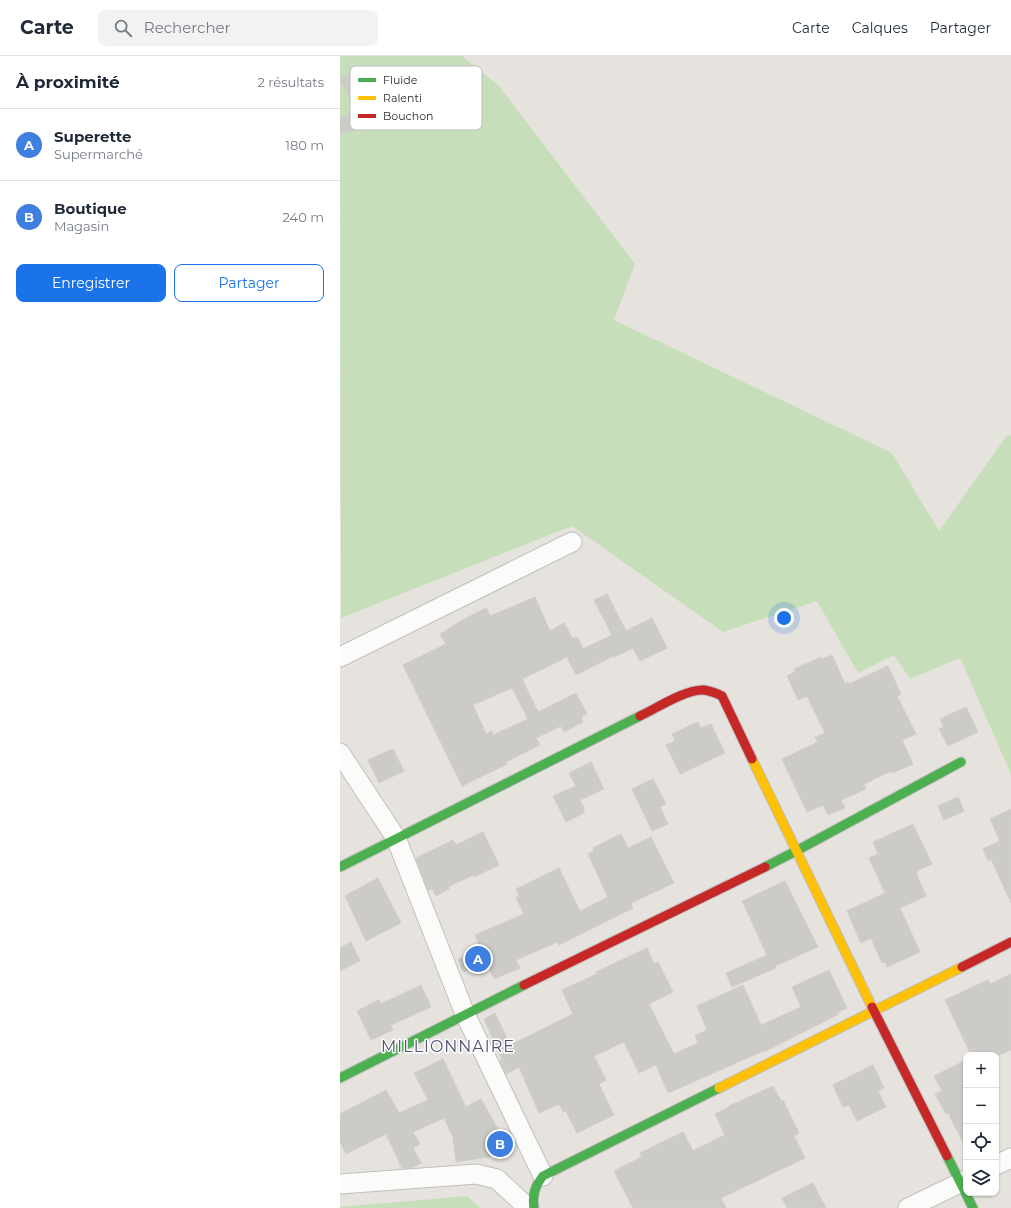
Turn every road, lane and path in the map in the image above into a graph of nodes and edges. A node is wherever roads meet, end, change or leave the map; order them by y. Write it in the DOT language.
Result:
graph roads {
  1 [pos="572,542"];
  2 [pos="340,656"];
  3 [pos="340,753"];
  4 [pos="961,762"];
  5 [pos="396,838"];
  6 [pos="796,851"];
  7 [pos="340,867"];
  8 [pos="1011,942"];
  9 [pos="873,1010"];
  10 [pos="465,1014"];
  11 [pos="340,1078"];
  12 [pos="1011,1158"];
  13 [pos="999,1164"];
  14 [pos="543,1176"];
  15 [pos="963,1181"];
  16 [pos="340,1184"];
  17 [pos="969,1196"];
  18 [pos="528,1208"];
  19 [pos="534,1208"];
  20 [pos="908,1208"];
  21 [pos="973,1208"];
  1 -- 2 [label="street"];
  3 -- 5 [label="street"];
  4 -- 6 [label="street"];
  5 -- 6 [label="street"];
  5 -- 7 [label="street"];
  5 -- 10 [label="street"];
  6 -- 9 [label="street"];
  6 -- 10 [label="street"];
  8 -- 9 [label="street"];
  9 -- 14 [label="street"];
  9 -- 15 [label="street"];
  10 -- 11 [label="street"];
  10 -- 14 [label="street"];
  12 -- 13 [label="street"];
  14 -- 19 [label="street"];
  15 -- 20 [label="street"];
  16 -- 18 [label="street"];
  17 -- 21 [label="street"];
}
